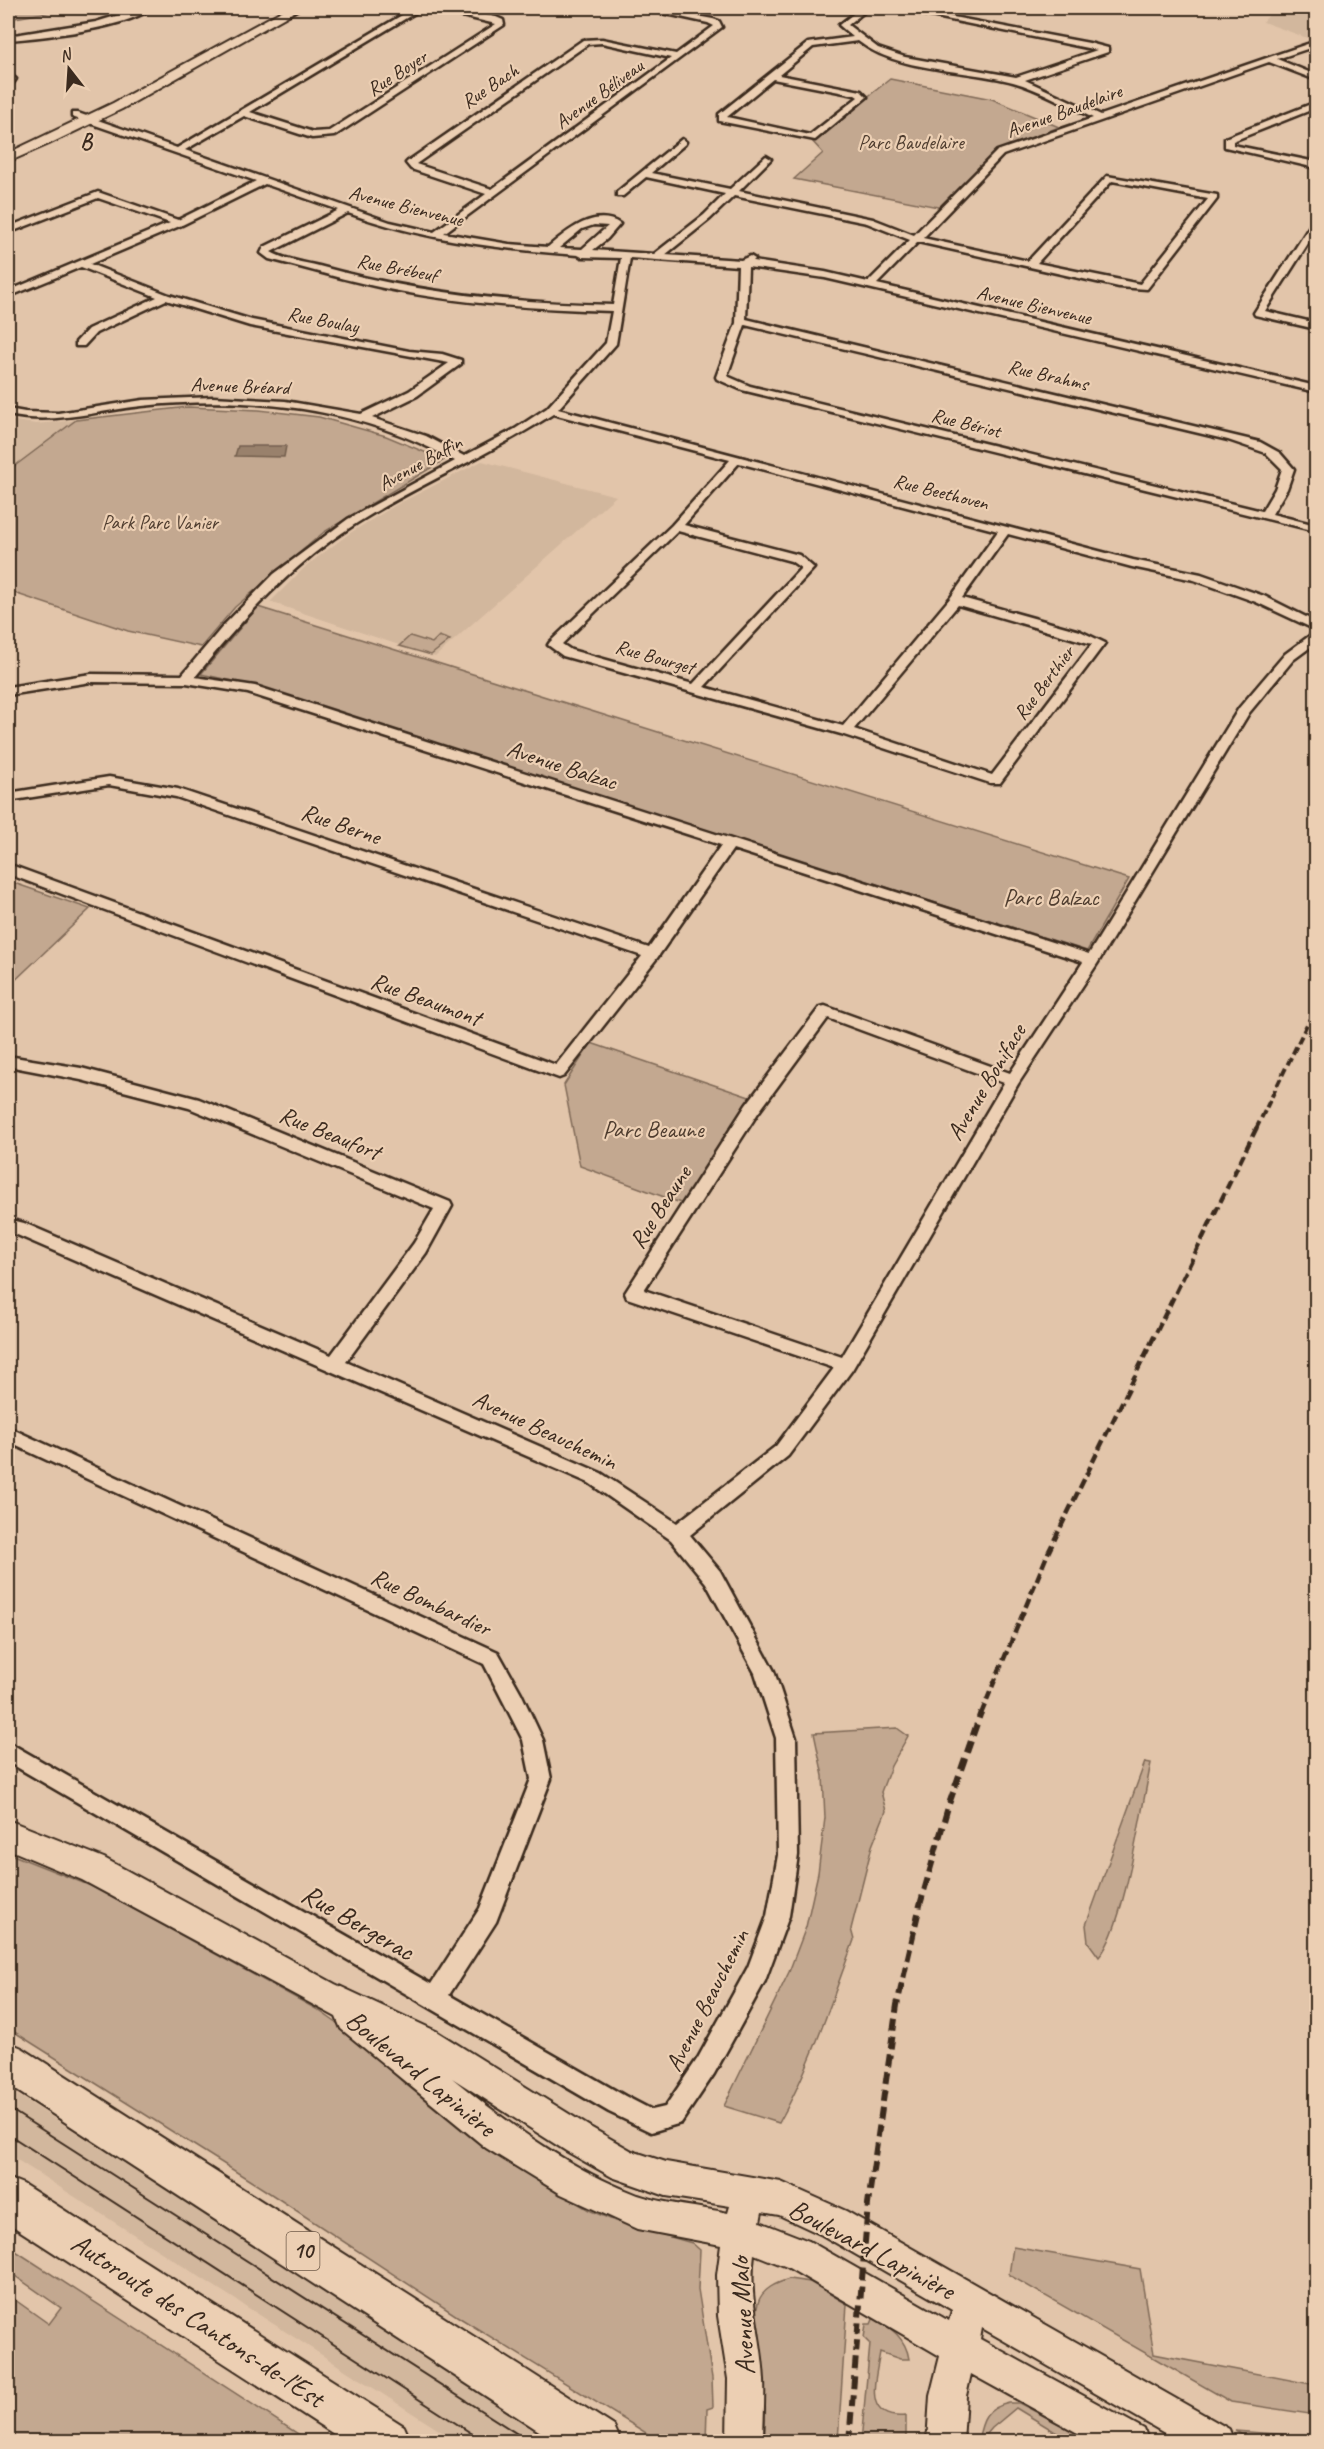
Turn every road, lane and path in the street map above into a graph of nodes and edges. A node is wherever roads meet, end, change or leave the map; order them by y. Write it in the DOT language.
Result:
graph roads {
  1 [pos="148,8"];
  2 [pos="277,8"];
  3 [pos="295,8"];
  4 [pos="419,8"];
  5 [pos="439,8"];
  6 [pos="643,8"];
  7 [pos="865,8"];
  8 [pos="896,8"];
  9 [pos="8,38"];
  10 [pos="860,38"];
  11 [pos="1317,43"];
  12 [pos="679,57"];
  13 [pos="1269,59"];
  14 [pos="773,76"];
  15 [pos="8,78"];
  16 [pos="1317,78"];
  17 [pos="1017,80"];
  18 [pos="8,84"];
  19 [pos="1314,109"];
  20 [pos="244,113"];
  21 [pos="75,115"];
  22 [pos="1099,117"];
  23 [pos="89,120"];
  24 [pos="682,142"];
  25 [pos="8,145"];
  26 [pos="177,152"];
  27 [pos="8,158"];
  28 [pos="766,159"];
  29 [pos="1317,165"];
  30 [pos="644,174"];
  31 [pos="264,181"];
  32 [pos="494,192"];
  33 [pos="731,192"];
  34 [pos="620,194"];
  35 [pos="347,210"];
  36 [pos="179,223"];
  37 [pos="1317,224"];
  38 [pos="8,230"];
  39 [pos="436,236"];
  40 [pos="916,239"];
  41 [pos="549,251"];
  42 [pos="582,254"];
  43 [pos="626,256"];
  44 [pos="754,256"];
  45 [pos="655,258"];
  46 [pos="743,263"];
  47 [pos="82,264"];
  48 [pos="1030,264"];
  49 [pos="870,286"];
  50 [pos="8,294"];
  51 [pos="165,297"];
  52 [pos="615,308"];
  53 [pos="741,321"];
  54 [pos="1317,326"];
  55 [pos="80,344"];
  56 [pos="1317,389"];
  57 [pos="551,410"];
  58 [pos="8,412"];
  59 [pos="364,417"];
  60 [pos="462,460"];
  61 [pos="736,460"];
  62 [pos="1265,515"];
  63 [pos="676,527"];
  64 [pos="1317,528"];
  65 [pos="1005,529"];
  66 [pos="955,600"];
  67 [pos="1317,626"];
  68 [pos="1317,637"];
  69 [pos="186,679"];
  70 [pos="695,689"];
  71 [pos="8,691"];
  72 [pos="846,731"];
  73 [pos="995,780"];
  74 [pos="8,797"];
  75 [pos="731,842"];
  76 [pos="8,869"];
  77 [pos="652,954"];
  78 [pos="1092,960"];
  79 [pos="8,1061"];
  80 [pos="1013,1080"];
  81 [pos="8,1225"];
  82 [pos="333,1365"];
  83 [pos="846,1365"];
  84 [pos="8,1434"];
  85 [pos="678,1534"];
  86 [pos="8,1751"];
  87 [pos="8,1835"];
  88 [pos="324,1995"];
  89 [pos="434,1999"];
  90 [pos="8,2062"];
  91 [pos="681,2105"];
  92 [pos="750,2192"];
  93 [pos="8,2199"];
  94 [pos="740,2232"];
  95 [pos="971,2302"];
  96 [pos="959,2346"];
  97 [pos="388,2442"];
  98 [pos="598,2442"];
  99 [pos="745,2442"];
  100 [pos="945,2442"];
  101 [pos="1131,2442"];
  102 [pos="1216,2442"];
  1 -- 9 [label="street"];
  2 -- 21 [label="main road"];
  3 -- 23 [label="main road"];
  4 -- 20 [label="street"];
  5 -- 20 [label="street, Rue Boyer"];
  6 -- 12 [label="street, Avenue Béliveau"];
  7 -- 10 [label="street"];
  8 -- 17 [label="street"];
  10 -- 14 [label="street"];
  10 -- 17 [label="street"];
  11 -- 13 [label="street, Avenue Baudelaire"];
  12 -- 32 [label="street, Avenue Béliveau"];
  12 -- 32 [label="street, Rue Bach"];
  13 -- 16 [label="street"];
  13 -- 22 [label="street, Avenue Baudelaire"];
  14 -- 14 [label="street"];
  15 -- 18 [label="street"];
  17 -- 22 [label="street"];
  19 -- 29 [label="street"];
  20 -- 26 [label="street"];
  21 -- 23 [label="street, Avenue Bienvenue"];
  21 -- 25 [label="main road"];
  22 -- 40 [label="street, Avenue Baudelaire"];
  23 -- 26 [label="street, Avenue Bienvenue"];
  23 -- 27 [label="main road"];
  24 -- 30 [label="street"];
  26 -- 31 [label="street, Avenue Bienvenue"];
  28 -- 33 [label="street"];
  30 -- 33 [label="street"];
  30 -- 34 [label="street"];
  31 -- 35 [label="street, Avenue Bienvenue"];
  31 -- 36 [label="street"];
  32 -- 39 [label="street, Avenue Béliveau"];
  33 -- 40 [label="street"];
  33 -- 45 [label="street"];
  35 -- 39 [label="street, Avenue Bienvenue"];
  35 -- 52 [label="street, Rue Brébeuf"];
  36 -- 38 [label="street"];
  36 -- 47 [label="street"];
  37 -- 54 [label="street"];
  39 -- 41 [label="street, Avenue Bienvenue"];
  40 -- 48 [label="street"];
  40 -- 49 [label="street, Avenue Baudelaire"];
  41 -- 42 [label="street, Avenue Bienvenue"];
  41 -- 42 [label="street"];
  42 -- 43 [label="street, Avenue Bienvenue"];
  43 -- 45 [label="street, Avenue Bienvenue"];
  43 -- 52 [label="street, Avenue Baffin"];
  44 -- 46 [label="street"];
  45 -- 46 [label="street, Avenue Bienvenue"];
  46 -- 49 [label="street, Avenue Bienvenue"];
  46 -- 53 [label="street, Rue Bériot"];
  47 -- 50 [label="street"];
  47 -- 51 [label="street, Rue Boulay"];
  48 -- 48 [label="street"];
  49 -- 56 [label="street, Avenue Bienvenue"];
  51 -- 55 [label="street"];
  51 -- 59 [label="street, Rue Boulay"];
  52 -- 57 [label="street, Avenue Baffin"];
  53 -- 62 [label="street, Rue Bériot"];
  53 -- 62 [label="street, Rue Brahms"];
  57 -- 60 [label="street, Avenue Baffin"];
  57 -- 61 [label="street, Rue Beethoven"];
  58 -- 59 [label="street, Avenue Bréard"];
  59 -- 60 [label="street, Avenue Bréard"];
  60 -- 69 [label="street, Avenue Baffin"];
  61 -- 63 [label="street, Rue Bourget"];
  61 -- 65 [label="street, Rue Beethoven"];
  62 -- 64 [label="street, Rue Bériot"];
  63 -- 70 [label="street"];
  63 -- 70 [label="street, Rue Bourget"];
  65 -- 66 [label="street"];
  65 -- 67 [label="street, Rue Beethoven"];
  66 -- 72 [label="street"];
  66 -- 73 [label="street, Rue Berthier"];
  68 -- 78 [label="street, Avenue Boniface"];
  69 -- 71 [label="street, Avenue Balzac"];
  69 -- 75 [label="street, Avenue Balzac"];
  70 -- 72 [label="street, Rue Bourget"];
  72 -- 73 [label="street, Rue Bourget"];
  74 -- 77 [label="street, Rue Berne"];
  75 -- 77 [label="street, Rue Beaumont"];
  75 -- 78 [label="street, Avenue Balzac"];
  76 -- 77 [label="street, Rue Beaumont"];
  78 -- 80 [label="street, Avenue Boniface"];
  79 -- 82 [label="street, Rue Beaufort"];
  80 -- 83 [label="street, Avenue Boniface"];
  80 -- 83 [label="street, Rue Beaune"];
  81 -- 82 [label="street, Avenue Beauchemin"];
  82 -- 85 [label="street, Avenue Beauchemin"];
  83 -- 85 [label="street, Avenue Boniface"];
  84 -- 89 [label="street, Rue Bombardier"];
  85 -- 91 [label="street, Avenue Beauchemin"];
  86 -- 89 [label="street, Rue Bergerac"];
  87 -- 88 [label="main road, Boulevard Lapinière"];
  88 -- 92 [label="main road, Boulevard Lapinière"];
  88 -- 94 [label="main road, Boulevard Lapinière"];
  89 -- 91 [label="street, Rue Bergerac"];
  90 -- 98 [label="highway, 10"];
  92 -- 94 [label="main road, Avenue Malo"];
  92 -- 95 [label="main road, Boulevard Lapinière"];
  93 -- 97 [label="highway, Autoroute des Cantons-de-l'Est"];
  94 -- 96 [label="main road, Boulevard Lapinière"];
  94 -- 99 [label="main road, Avenue Malo"];
  95 -- 96 [label="main road"];
  95 -- 102 [label="main road, Boulevard Lapinière"];
  96 -- 100 [label="main road"];
  96 -- 101 [label="main road, Boulevard Lapinière"];
}
